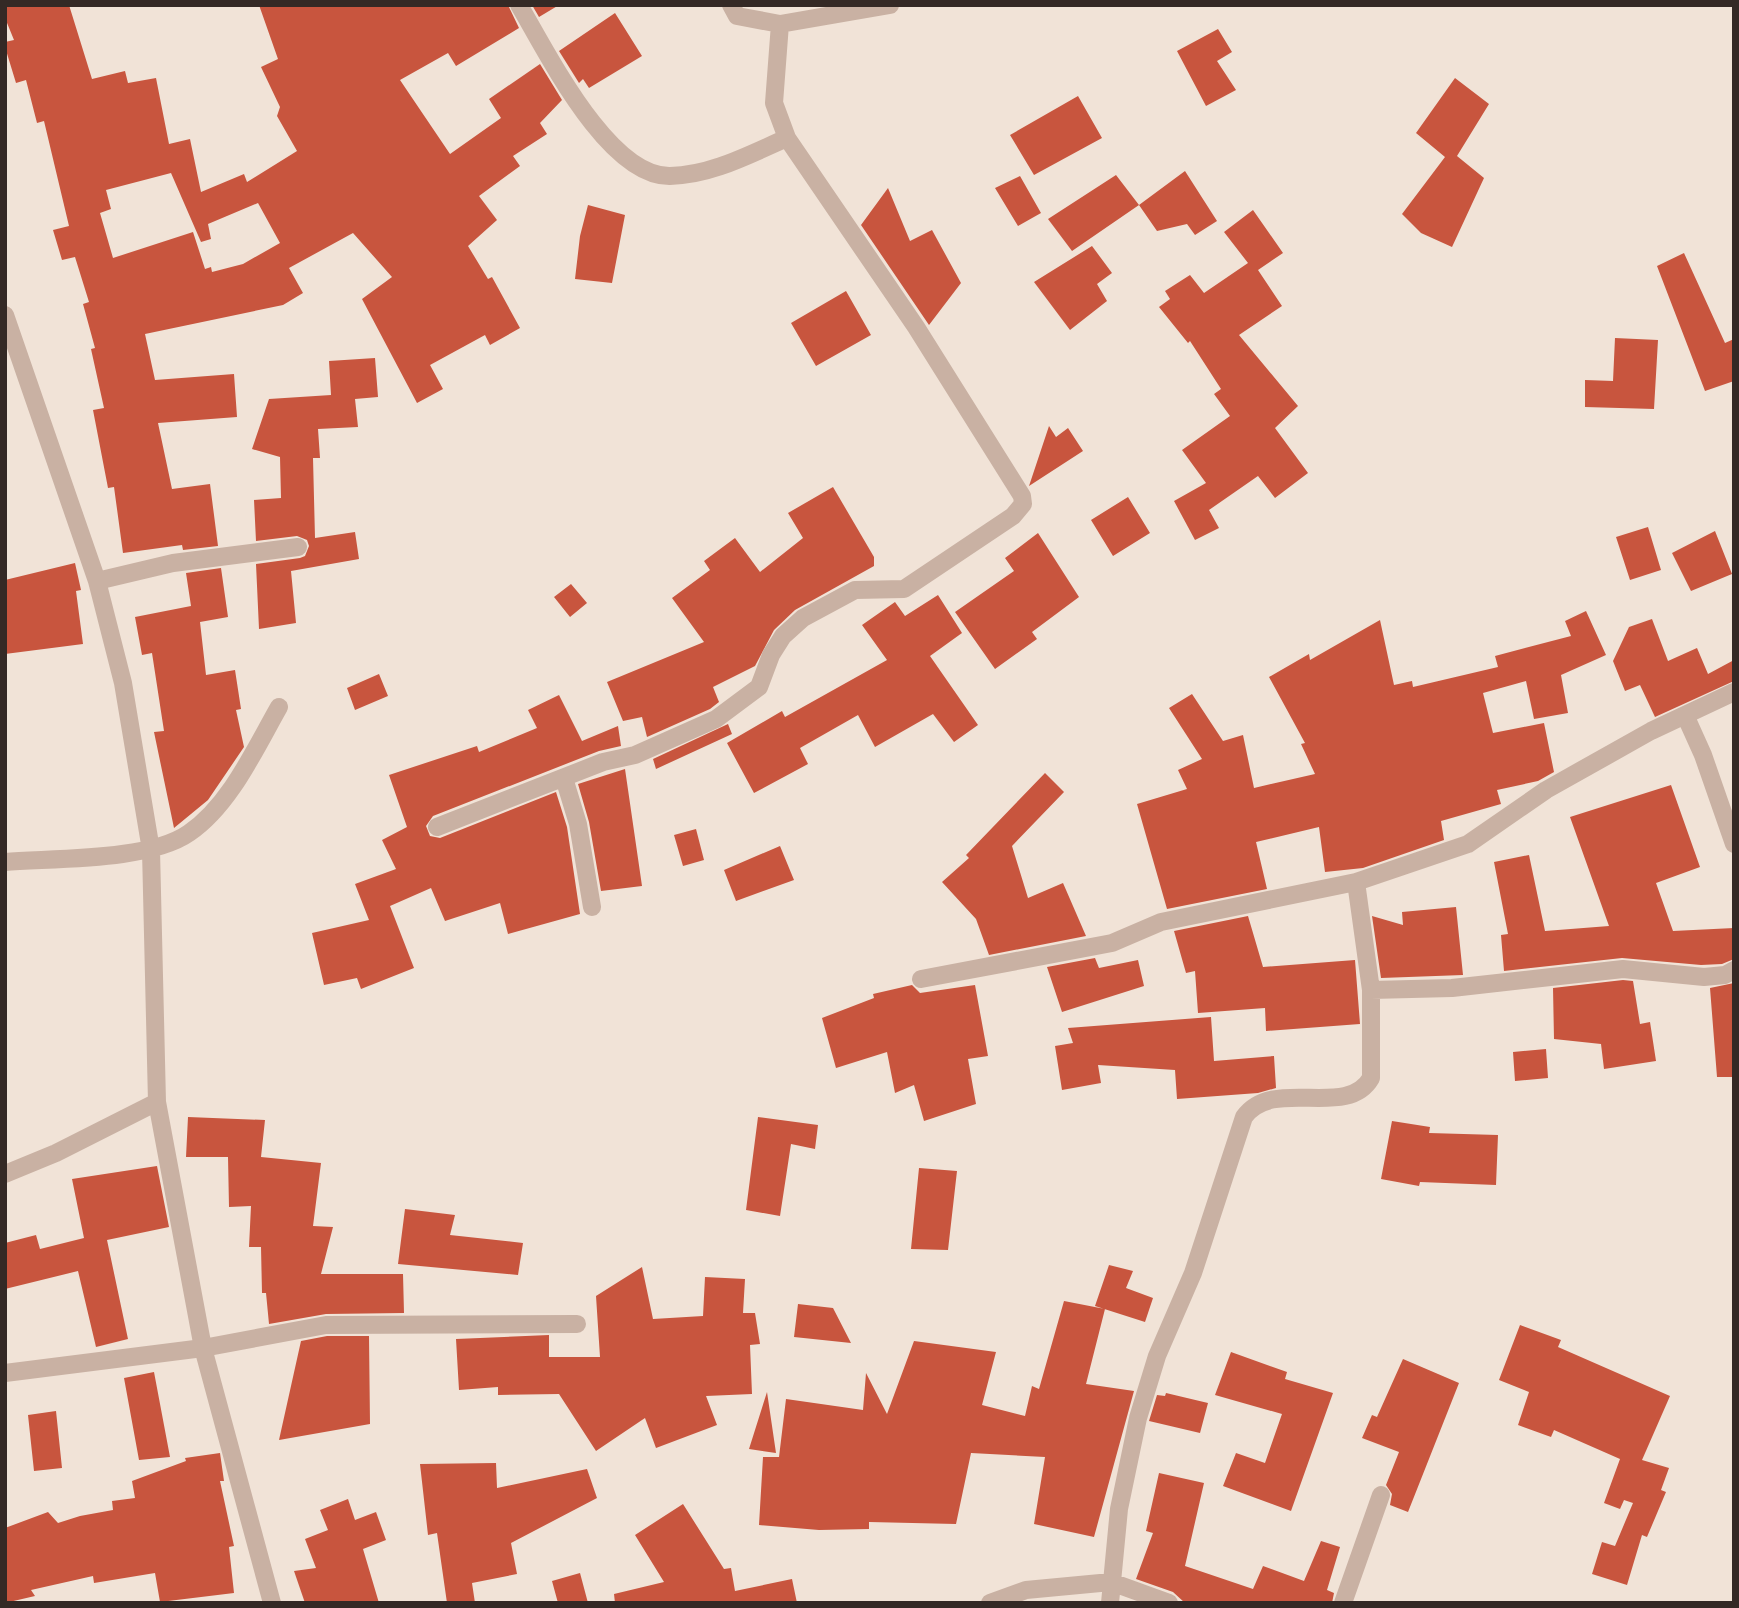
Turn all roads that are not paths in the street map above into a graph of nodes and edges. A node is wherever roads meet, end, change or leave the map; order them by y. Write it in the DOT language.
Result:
graph roads {
  1 [pos="519,5"];
  2 [pos="890,5"];
  3 [pos="734,11"];
  4 [pos="780,24"];
  5 [pos="787,138"];
  6 [pos="5,315"];
  7 [pos="298,547"];
  8 [pos="97,581"];
  9 [pos="1734,692"];
  10 [pos="279,707"];
  11 [pos="1685,715"];
  12 [pos="564,778"];
  13 [pos="438,827"];
  14 [pos="1734,844"];
  15 [pos="151,850"];
  16 [pos="5,862"];
  17 [pos="1356,882"];
  18 [pos="592,907"];
  19 [pos="1734,970"];
  20 [pos="921,979"];
  21 [pos="1371,990"];
  22 [pos="157,1102"];
  23 [pos="5,1174"];
  24 [pos="577,1324"];
  25 [pos="203,1348"];
  26 [pos="5,1373"];
  27 [pos="1381,1495"];
  28 [pos="1111,1582"];
  29 [pos="272,1603"];
  30 [pos="990,1603"];
  31 [pos="1110,1603"];
  32 [pos="1169,1603"];
  33 [pos="1343,1603"];
  1 -- 5 [label="street"];
  2 -- 4 [label="street"];
  3 -- 4 [label="street"];
  4 -- 5 [label="street"];
  5 -- 12 [label="street"];
  6 -- 8 [label="street"];
  7 -- 8 [label="street"];
  8 -- 15 [label="street"];
  9 -- 11 [label="street"];
  10 -- 15 [label="street"];
  11 -- 14 [label="street"];
  11 -- 17 [label="street"];
  12 -- 13 [label="street"];
  12 -- 18 [label="street"];
  15 -- 16 [label="street"];
  15 -- 22 [label="street"];
  17 -- 20 [label="street"];
  17 -- 21 [label="street"];
  19 -- 21 [label="street"];
  21 -- 28 [label="street"];
  22 -- 23 [label="street"];
  22 -- 25 [label="street"];
  24 -- 25 [label="street"];
  25 -- 26 [label="street"];
  25 -- 29 [label="street"];
  27 -- 33 [label="street"];
  28 -- 30 [label="street"];
  28 -- 31 [label="street"];
  28 -- 32 [label="street"];
}
